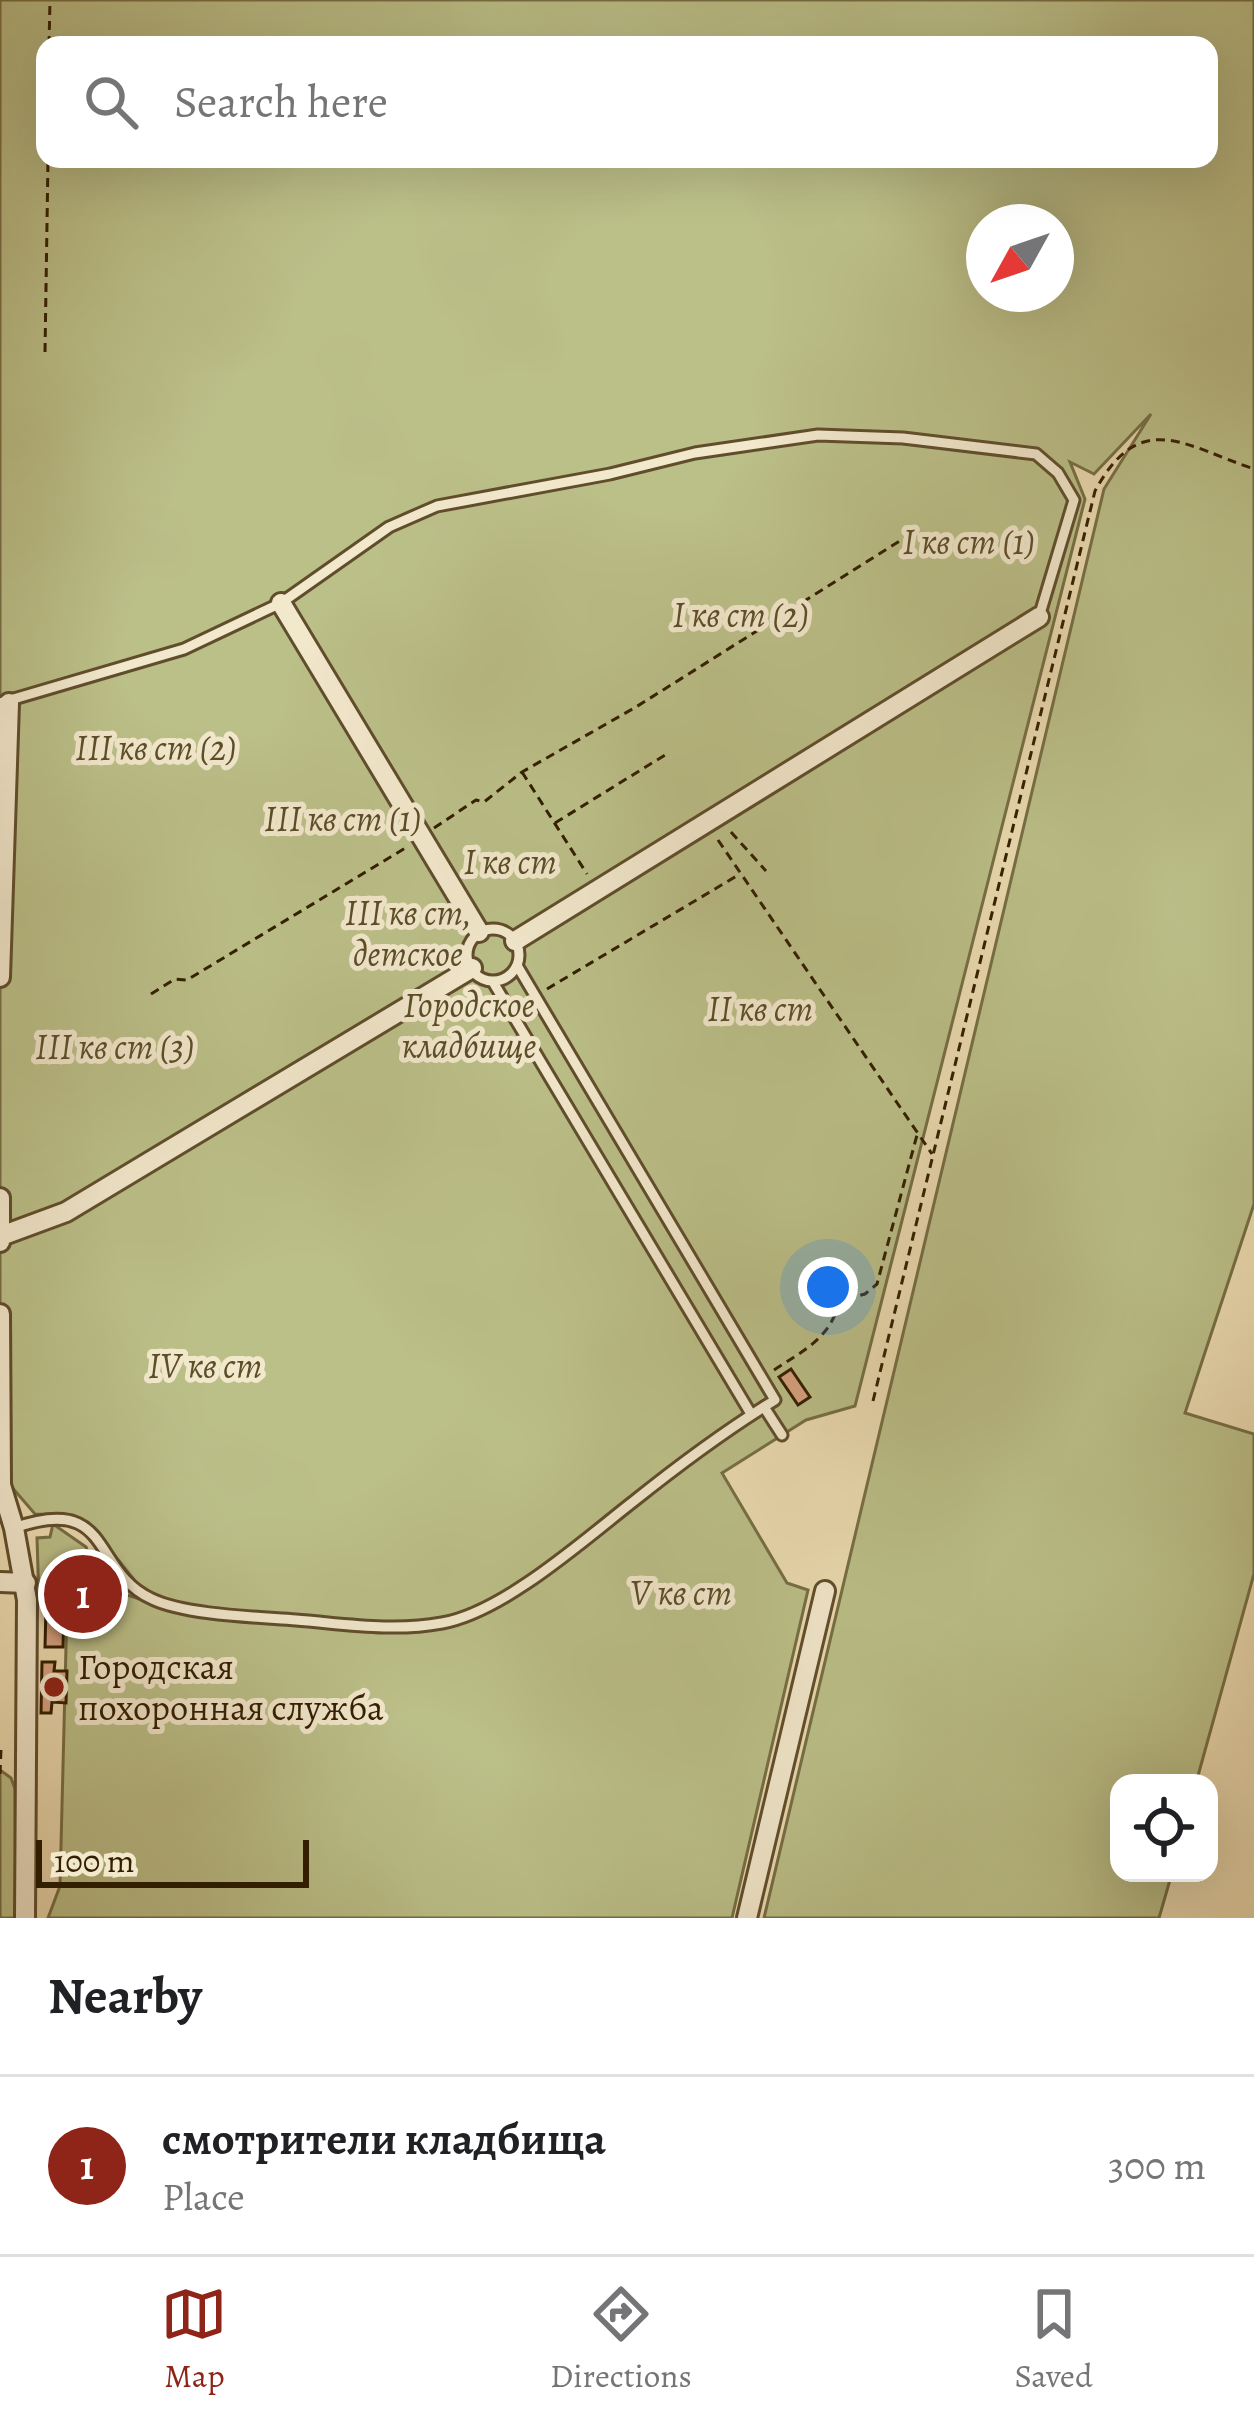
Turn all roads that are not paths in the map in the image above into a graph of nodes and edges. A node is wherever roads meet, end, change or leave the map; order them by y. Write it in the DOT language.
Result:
graph roads {
  1 [pos="281,603"];
  2 [pos="1039,617"];
  3 [pos="4,703"];
  4 [pos="479,932"];
  5 [pos="515,941"];
  6 [pos="518,967"];
  7 [pos="472,968"];
  8 [pos="0,977"];
  9 [pos="494,982"];
  10 [pos="0,1198"];
  11 [pos="0,1239"];
  12 [pos="0,1314"];
  13 [pos="764,1407"];
  14 [pos="751,1414"];
  15 [pos="782,1435"];
  16 [pos="14,1528"];
  17 [pos="0,1582"];
  18 [pos="26,1583"];
  19 [pos="825,1591"];
  20 [pos="25,1918"];
  21 [pos="747,1918"];
  1 -- 2 [label="lane"];
  1 -- 3 [label="lane"];
  1 -- 4 [label="street"];
  2 -- 5 [label="street"];
  3 -- 8 [label="street"];
  4 -- 5 [label="lane"];
  4 -- 7 [label="lane"];
  5 -- 6 [label="lane"];
  6 -- 9 [label="lane"];
  6 -- 13 [label="lane"];
  7 -- 9 [label="lane"];
  7 -- 11 [label="street"];
  9 -- 14 [label="lane"];
  10 -- 11 [label="street"];
  12 -- 16 [label="street"];
  13 -- 14 [label="lane"];
  13 -- 15 [label="lane"];
  14 -- 16 [label="lane"];
  16 -- 18 [label="street"];
  17 -- 18 [label="street"];
  18 -- 20 [label="street"];
  19 -- 21 [label="street"];
}
